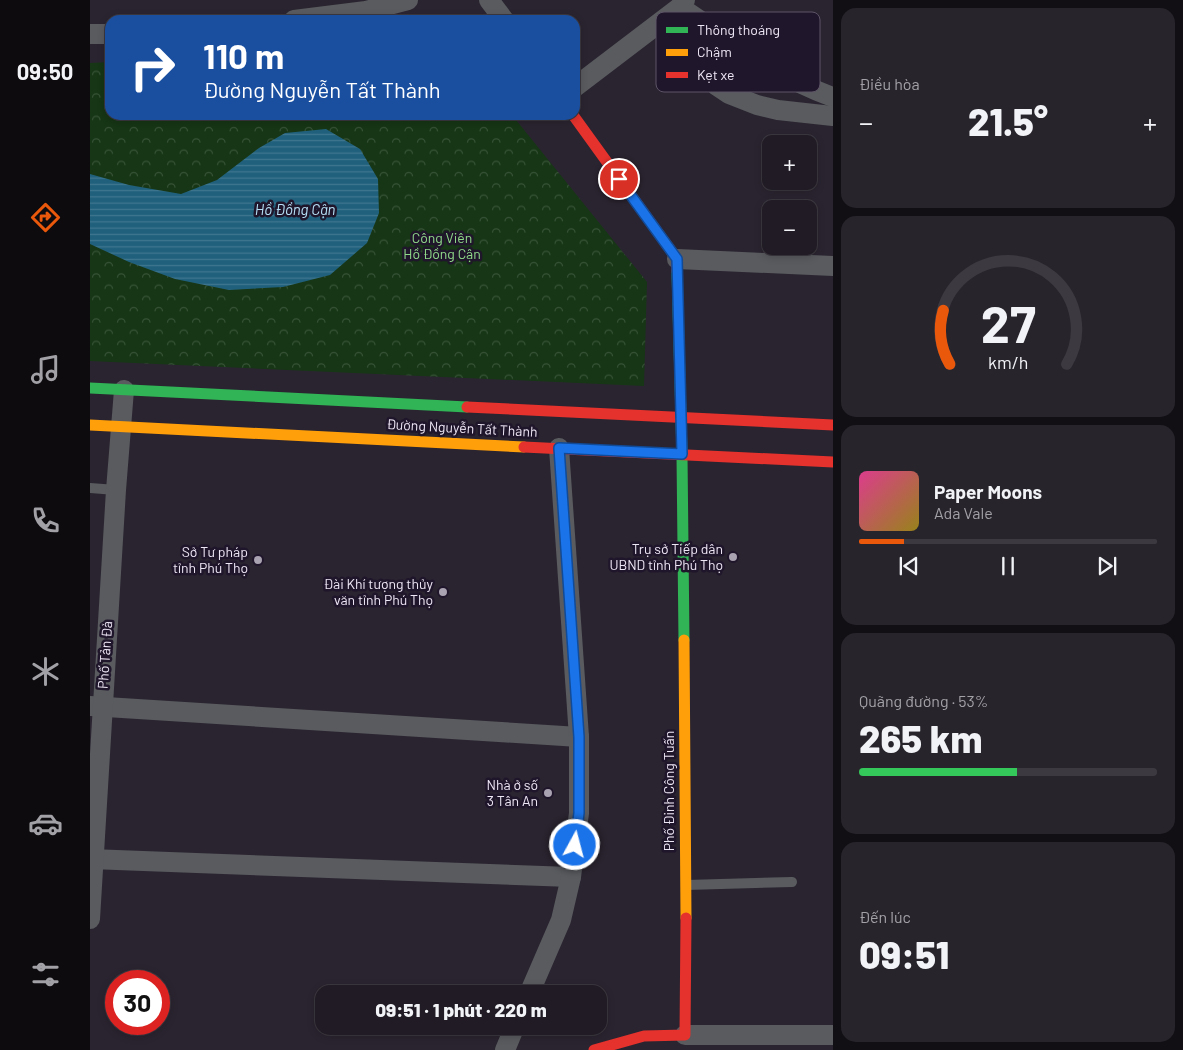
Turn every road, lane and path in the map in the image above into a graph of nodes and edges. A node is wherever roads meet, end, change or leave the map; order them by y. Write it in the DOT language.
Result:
graph roads {
  1 [pos="408,0"];
  2 [pos="490,0"];
  3 [pos="683,3"];
  4 [pos="672,12"];
  5 [pos="695,12"];
  6 [pos="334,15"];
  7 [pos="500,15"];
  8 [pos="656,26"];
  9 [pos="90,34"];
  10 [pos="105,34"];
  11 [pos="580,83"];
  12 [pos="726,92"];
  13 [pos="818,92"];
  14 [pos="833,97"];
  15 [pos="833,116"];
  16 [pos="577,120"];
  17 [pos="677,259"];
  18 [pos="833,266"];
  19 [pos="90,388"];
  20 [pos="124,390"];
  21 [pos="680,418"];
  22 [pos="90,424"];
  23 [pos="833,425"];
  24 [pos="120,426"];
  25 [pos="559,448"];
  26 [pos="682,454"];
  27 [pos="833,462"];
  28 [pos="90,488"];
  29 [pos="116,490"];
  30 [pos="96,707"];
  31 [pos="579,737"];
  32 [pos="91,859"];
  33 [pos="571,877"];
  34 [pos="792,882"];
  35 [pos="685,885"];
  36 [pos="90,920"];
  37 [pos="534,985"];
  38 [pos="511,1035"];
  39 [pos="685,1035"];
  40 [pos="833,1035"];
  41 [pos="505,1050"];
  42 [pos="594,1050"];
  1 -- 6 [label="street"];
  2 -- 7 [label="street"];
  3 -- 4 [label="street"];
  3 -- 5 [label="street"];
  8 -- 11 [label="street"];
  9 -- 10 [label="street"];
  12 -- 15 [label="street"];
  13 -- 14 [label="street"];
  16 -- 17 [label="main road"];
  17 -- 18 [label="street"];
  17 -- 21 [label="main road, Phố Đinh Công Tuấn"];
  19 -- 20 [label="main road, Đường Nguyễn Tất Thành"];
  20 -- 21 [label="main road, Đường Nguyễn Tất Thành"];
  20 -- 24 [label="street, Phố Tản Đà"];
  21 -- 23 [label="main road, Đường Nguyễn Tất Thành"];
  21 -- 26 [label="main road, Phố Đinh Công Tuấn"];
  22 -- 24 [label="main road, Đường Nguyễn Tất Thành"];
  24 -- 25 [label="main road, Đường Nguyễn Tất Thành"];
  24 -- 29 [label="street, Phố Tản Đà"];
  25 -- 26 [label="main road, Đường Nguyễn Tất Thành"];
  25 -- 31 [label="street"];
  26 -- 27 [label="main road, Đường Nguyễn Tất Thành"];
  26 -- 35 [label="main road, Phố Đinh Công Tuấn"];
  28 -- 29 [label="lane"];
  29 -- 30 [label="street, Phố Tản Đà"];
  30 -- 31 [label="street"];
  30 -- 32 [label="street, Phố Tản Đà"];
  31 -- 33 [label="street"];
  32 -- 33 [label="street"];
  32 -- 36 [label="street, Phố Tản Đà"];
  33 -- 37 [label="street"];
  34 -- 35 [label="lane"];
  35 -- 39 [label="main road, Phố Đinh Công Tuấn"];
  38 -- 41 [label="street"];
  39 -- 40 [label="street"];
  39 -- 42 [label="main road"];
}
